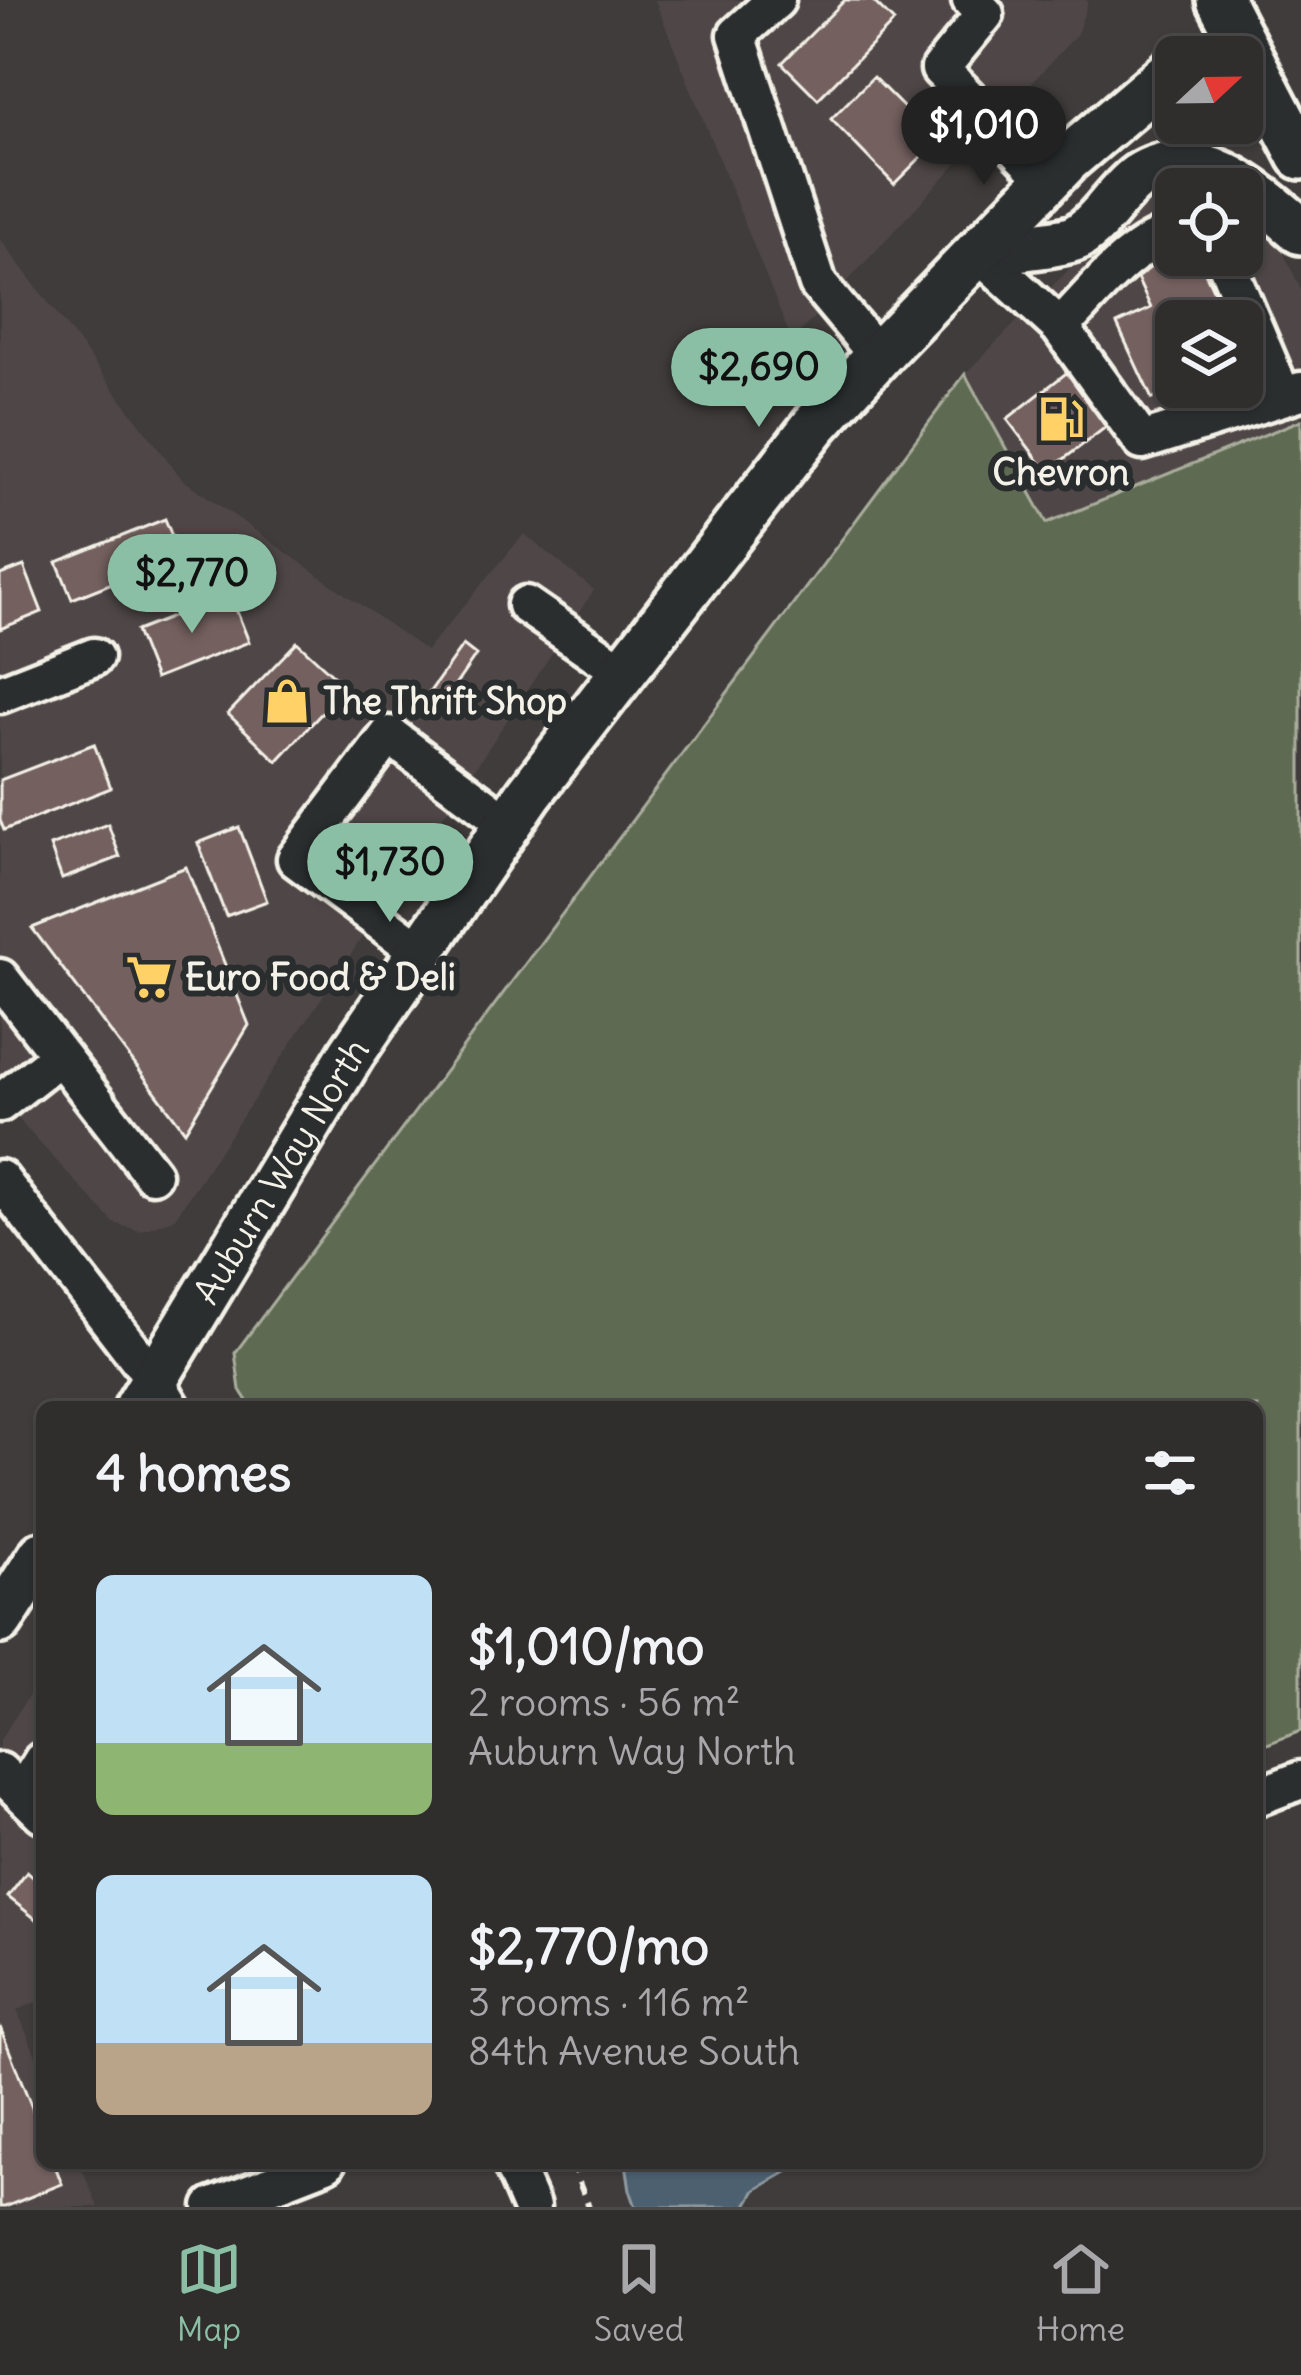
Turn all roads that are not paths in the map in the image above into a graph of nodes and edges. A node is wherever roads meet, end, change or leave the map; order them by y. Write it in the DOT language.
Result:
graph roads {
  1 [pos="776,0"];
  2 [pos="971,0"];
  3 [pos="1234,7"];
  4 [pos="1207,36"];
  5 [pos="1155,86"];
  6 [pos="1301,156"];
  7 [pos="1048,180"];
  8 [pos="1301,231"];
  9 [pos="1155,240"];
  10 [pos="978,252"];
  11 [pos="1233,276"];
  12 [pos="1060,328"];
  13 [pos="878,356"];
  14 [pos="1292,394"];
  15 [pos="526,605"];
  16 [pos="94,657"];
  17 [pos="623,673"];
  18 [pos="0,694"];
  19 [pos="508,824"];
  20 [pos="421,952"];
  21 [pos="0,978"];
  22 [pos="60,1056"];
  23 [pos="0,1102"];
  24 [pos="152,1174"];
  25 [pos="0,1180"];
  26 [pos="155,1398"];
  27 [pos="36,1564"];
  28 [pos="3,1612"];
  29 [pos="1301,1780"];
  30 [pos="1263,1796"];
  31 [pos="311,2169"];
  32 [pos="515,2169"];
  33 [pos="213,2207"];
  34 [pos="531,2207"];
  1 -- 13 [label="street"];
  2 -- 7 [label="street"];
  3 -- 4 [label="main road"];
  3 -- 6 [label="main road"];
  5 -- 7 [label="main road, Auburn Way North"];
  7 -- 10 [label="main road, Auburn Way North"];
  8 -- 10 [label="main road"];
  9 -- 12 [label="street"];
  10 -- 12 [label="street"];
  10 -- 13 [label="main road, Auburn Way North"];
  11 -- 14 [label="street"];
  12 -- 14 [label="street"];
  13 -- 17 [label="main road, Auburn Way North"];
  15 -- 17 [label="street"];
  16 -- 18 [label="street"];
  17 -- 19 [label="main road, Auburn Way North"];
  19 -- 20 [label="main road, Auburn Way North"];
  19 -- 20 [label="street"];
  20 -- 26 [label="main road, Auburn Way North"];
  21 -- 22 [label="street"];
  22 -- 23 [label="street"];
  22 -- 24 [label="street"];
  25 -- 26 [label="street"];
  27 -- 28 [label="main road"];
  29 -- 30 [label="street"];
  31 -- 33 [label="street"];
  32 -- 34 [label="street"];
}
